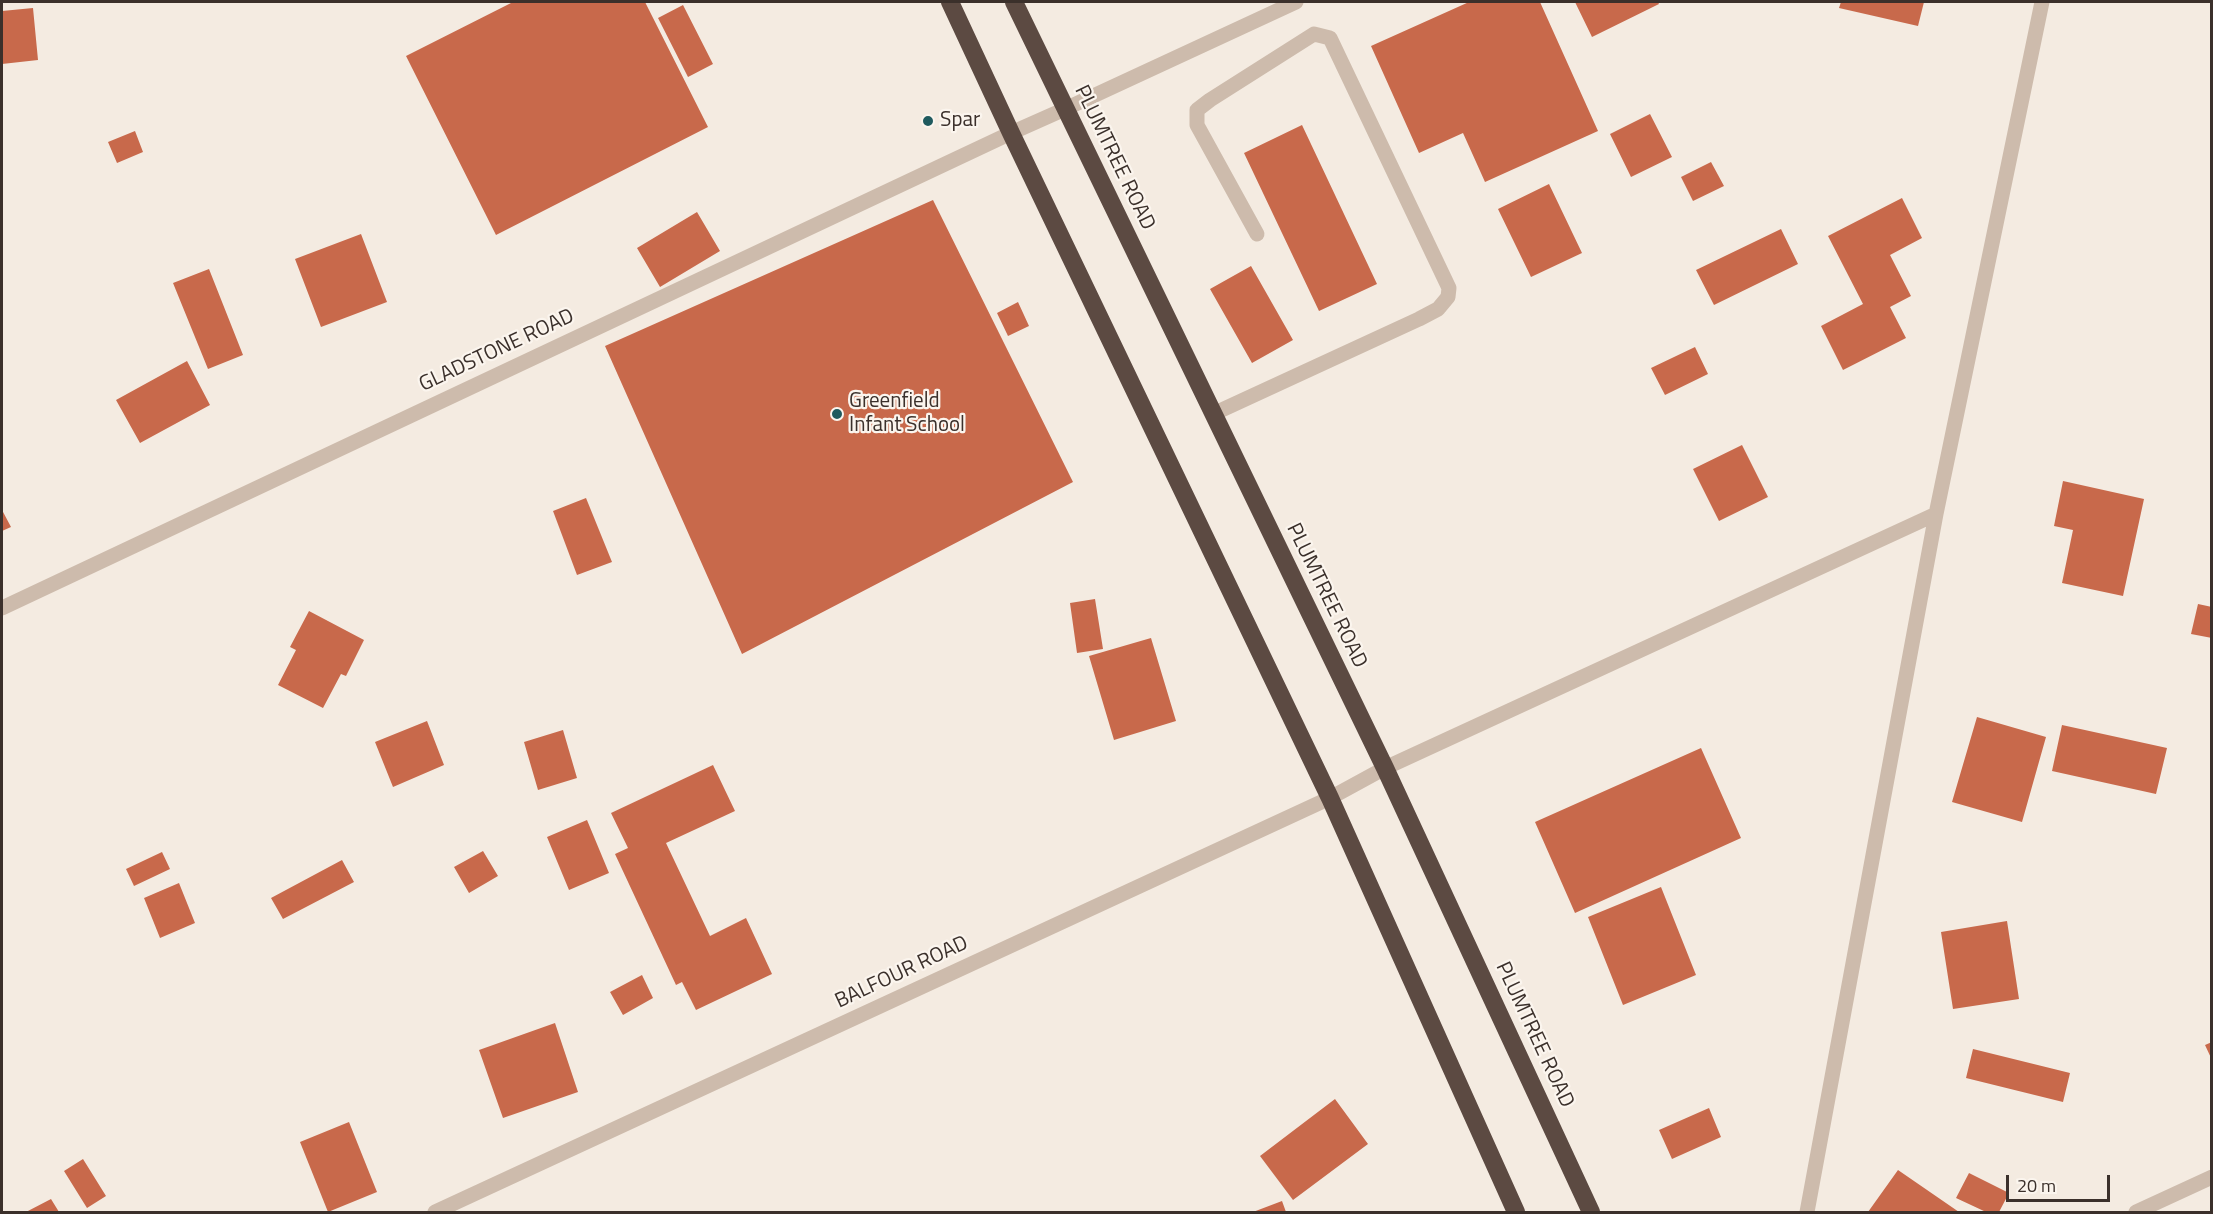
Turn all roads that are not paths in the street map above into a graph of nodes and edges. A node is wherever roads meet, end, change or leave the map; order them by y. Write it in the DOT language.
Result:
graph roads {
  1 [pos="950,2"];
  2 [pos="1014,2"];
  3 [pos="1296,2"];
  4 [pos="2042,2"];
  5 [pos="1065,110"];
  6 [pos="1011,133"];
  7 [pos="1257,234"];
  8 [pos="1213,414"];
  9 [pos="1936,514"];
  10 [pos="2,608"];
  11 [pos="1385,768"];
  12 [pos="1330,798"];
  13 [pos="2211,1177"];
  14 [pos="435,1212"];
  15 [pos="1516,1212"];
  16 [pos="1591,1212"];
  17 [pos="1807,1212"];
  18 [pos="2136,1212"];
  1 -- 6 [label="highway"];
  2 -- 5 [label="highway, PLUMTREE ROAD"];
  3 -- 5 [label="street, GLADSTONE ROAD"];
  4 -- 9 [label="street"];
  5 -- 6 [label="street, GLADSTONE ROAD"];
  5 -- 8 [label="highway, PLUMTREE ROAD"];
  6 -- 10 [label="street, GLADSTONE ROAD"];
  6 -- 12 [label="highway"];
  7 -- 8 [label="street"];
  8 -- 11 [label="highway, PLUMTREE ROAD"];
  9 -- 11 [label="street, BALFOUR ROAD"];
  9 -- 17 [label="street"];
  11 -- 12 [label="street, BALFOUR ROAD"];
  11 -- 16 [label="highway, PLUMTREE ROAD"];
  12 -- 14 [label="street, BALFOUR ROAD"];
  12 -- 15 [label="highway"];
  13 -- 18 [label="street"];
}
